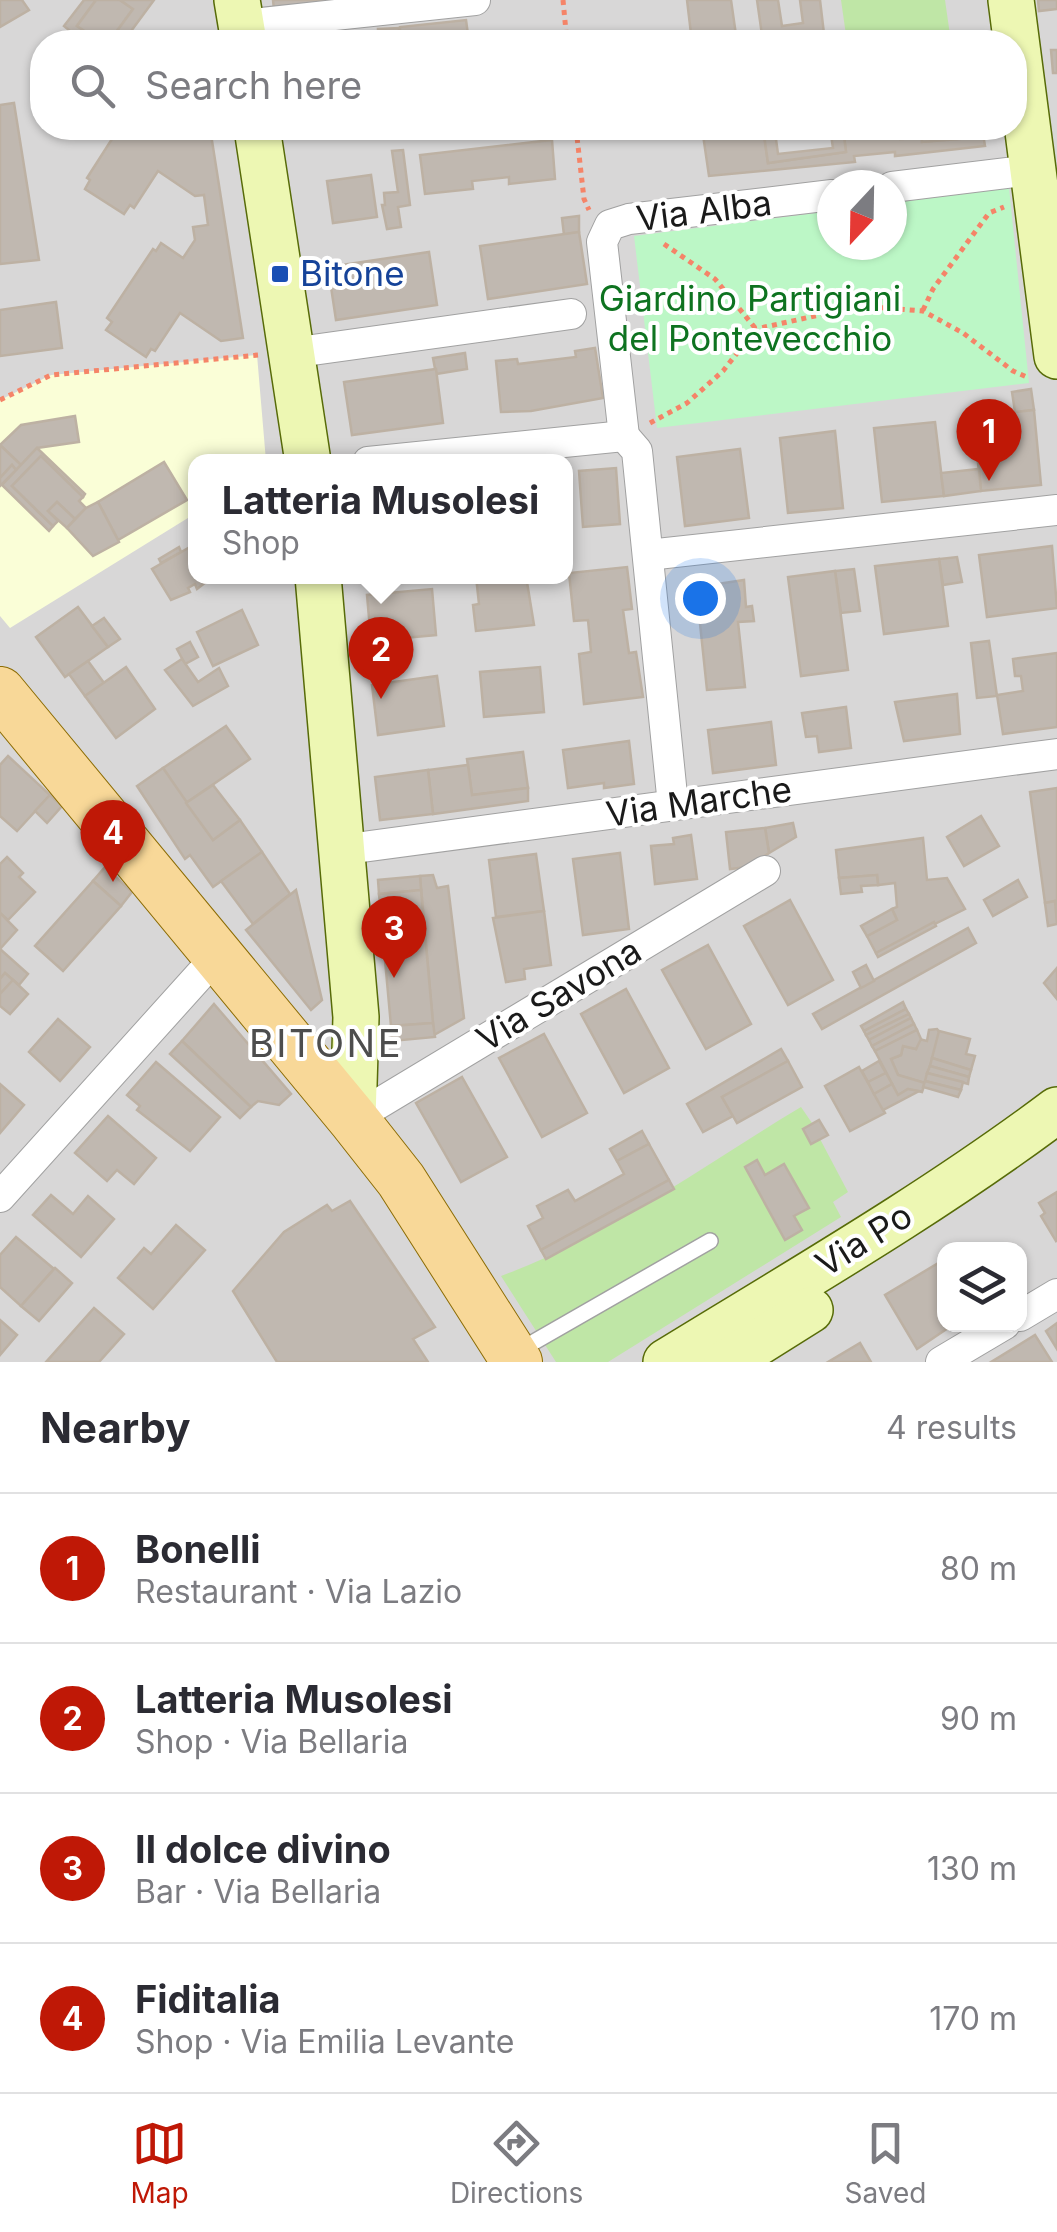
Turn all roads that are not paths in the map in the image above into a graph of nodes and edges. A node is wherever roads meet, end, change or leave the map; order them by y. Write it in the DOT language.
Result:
graph roads {
  1 [pos="475,0"];
  2 [pos="1011,0"];
  3 [pos="241,22"];
  4 [pos="1015,30"];
  5 [pos="1027,130"];
  6 [pos="259,140"];
  7 [pos="1034,187"];
  8 [pos="907,188"];
  9 [pos="817,196"];
  10 [pos="571,314"];
  11 [pos="1052,350"];
  12 [pos="291,353"];
  13 [pos="624,436"];
  14 [pos="307,454"];
  15 [pos="447,454"];
  16 [pos="1057,510"];
  17 [pos="648,555"];
  18 [pos="319,584"];
  19 [pos="3,705"];
  20 [pos="1057,754"];
  21 [pos="673,806"];
  22 [pos="340,850"];
  23 [pos="765,871"];
  24 [pos="217,956"];
  25 [pos="1057,1110"];
  26 [pos="353,1118"];
  27 [pos="1057,1146"];
  28 [pos="0,1197"];
  29 [pos="710,1242"];
  30 [pos="1057,1294"];
  31 [pos="1027,1312"];
  32 [pos="991,1332"];
  33 [pos="514,1358"];
  34 [pos="666,1362"];
  35 [pos="727,1362"];
  36 [pos="940,1362"];
  1 -- 3 [label="street"];
  2 -- 4 [label="street"];
  5 -- 7 [label="street"];
  6 -- 12 [label="street"];
  7 -- 8 [label="street"];
  7 -- 11 [label="street"];
  9 -- 13 [label="street, Via Alba"];
  10 -- 12 [label="street"];
  12 -- 14 [label="street"];
  13 -- 15 [label="street"];
  13 -- 17 [label="street, Via Alba"];
  16 -- 17 [label="street"];
  17 -- 21 [label="street, Via Alba"];
  18 -- 22 [label="street"];
  19 -- 24 [label="main road"];
  20 -- 21 [label="street, Via Marche"];
  21 -- 22 [label="street, Via Marche"];
  22 -- 26 [label="street"];
  23 -- 26 [label="street, Via Savona"];
  24 -- 26 [label="main road"];
  24 -- 28 [label="street"];
  25 -- 34 [label="street, Via Po"];
  26 -- 33 [label="main road"];
  27 -- 35 [label="street, Via Po"];
  29 -- 33 [label="lane"];
  30 -- 31 [label="street"];
  32 -- 36 [label="street"];
}
